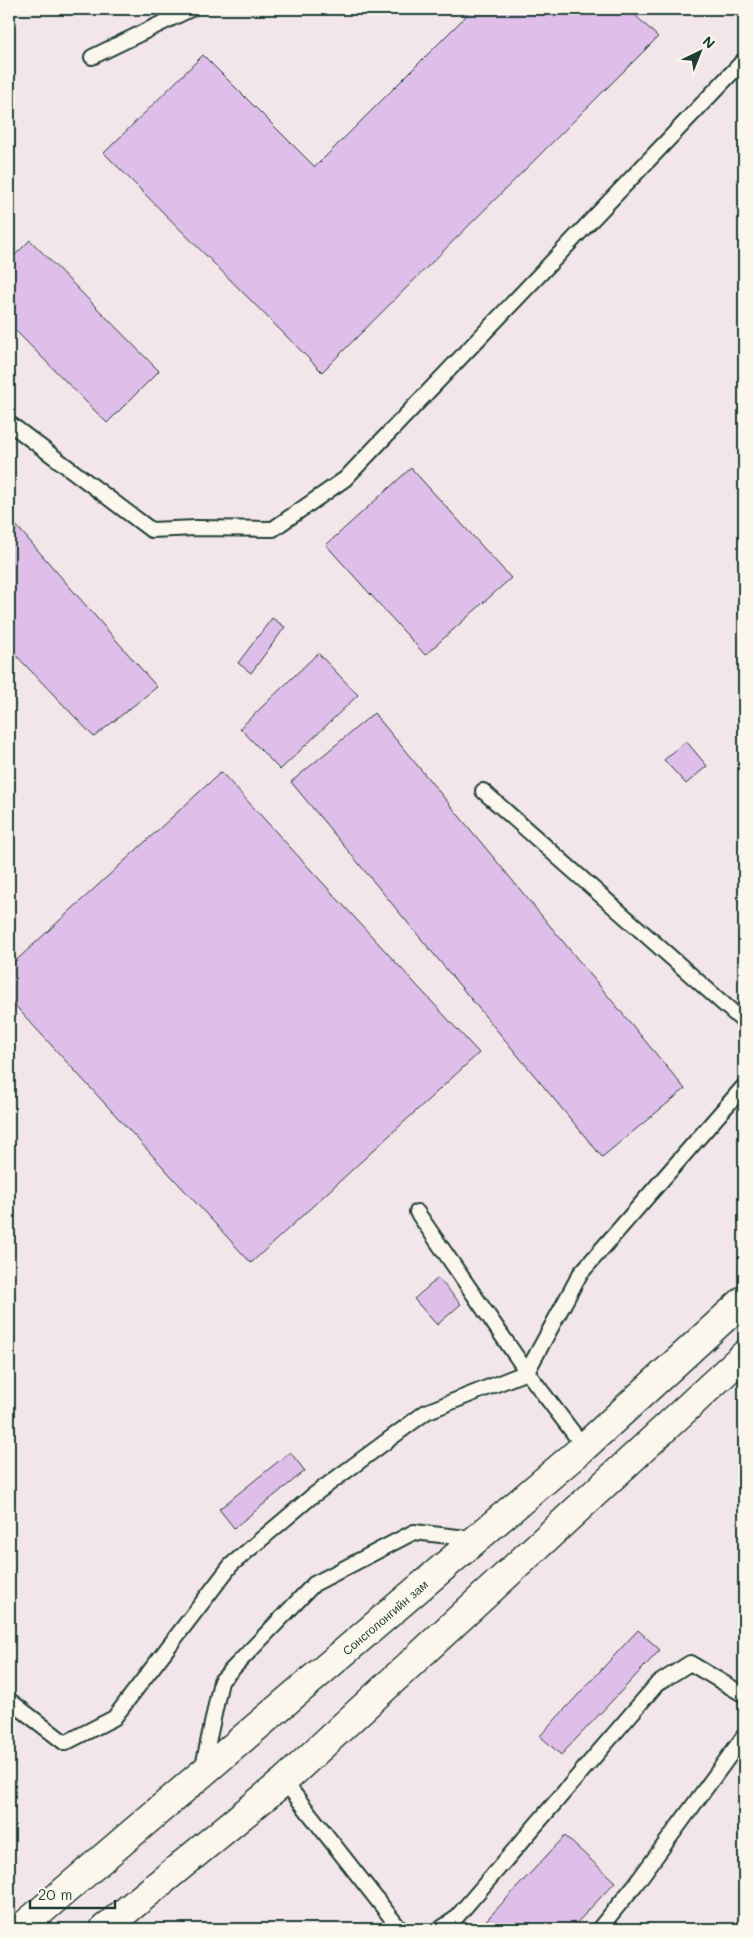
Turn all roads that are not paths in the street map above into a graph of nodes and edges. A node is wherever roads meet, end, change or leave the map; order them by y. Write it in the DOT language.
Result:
graph roads {
  1 [pos="191,9"];
  2 [pos="92,57"];
  3 [pos="744,60"];
  4 [pos="9,423"];
  5 [pos="483,791"];
  6 [pos="744,1022"];
  7 [pos="744,1086"];
  8 [pos="417,1212"];
  9 [pos="744,1300"];
  10 [pos="744,1355"];
  11 [pos="527,1372"];
  12 [pos="584,1447"];
  13 [pos="477,1539"];
  14 [pos="744,1695"];
  15 [pos="9,1700"];
  16 [pos="744,1736"];
  17 [pos="201,1775"];
  18 [pos="284,1781"];
  19 [pos="20,1929"];
  20 [pos="104,1929"];
  21 [pos="400,1929"];
  22 [pos="440,1929"];
  23 [pos="599,1929"];
  1 -- 2 [label="lane"];
  3 -- 4 [label="lane"];
  5 -- 6 [label="lane"];
  7 -- 11 [label="lane"];
  8 -- 11 [label="lane"];
  9 -- 12 [label="main road, Сонсголонгийн зам"];
  10 -- 18 [label="main road"];
  11 -- 12 [label="lane"];
  11 -- 15 [label="lane"];
  12 -- 13 [label="main road, Сонсголонгийн зам"];
  13 -- 17 [label="main road, Сонсголонгийн зам"];
  13 -- 17 [label="lane"];
  14 -- 22 [label="lane"];
  16 -- 23 [label="lane"];
  17 -- 19 [label="main road, Сонсголонгийн зам"];
  18 -- 20 [label="main road"];
  18 -- 21 [label="lane"];
}
